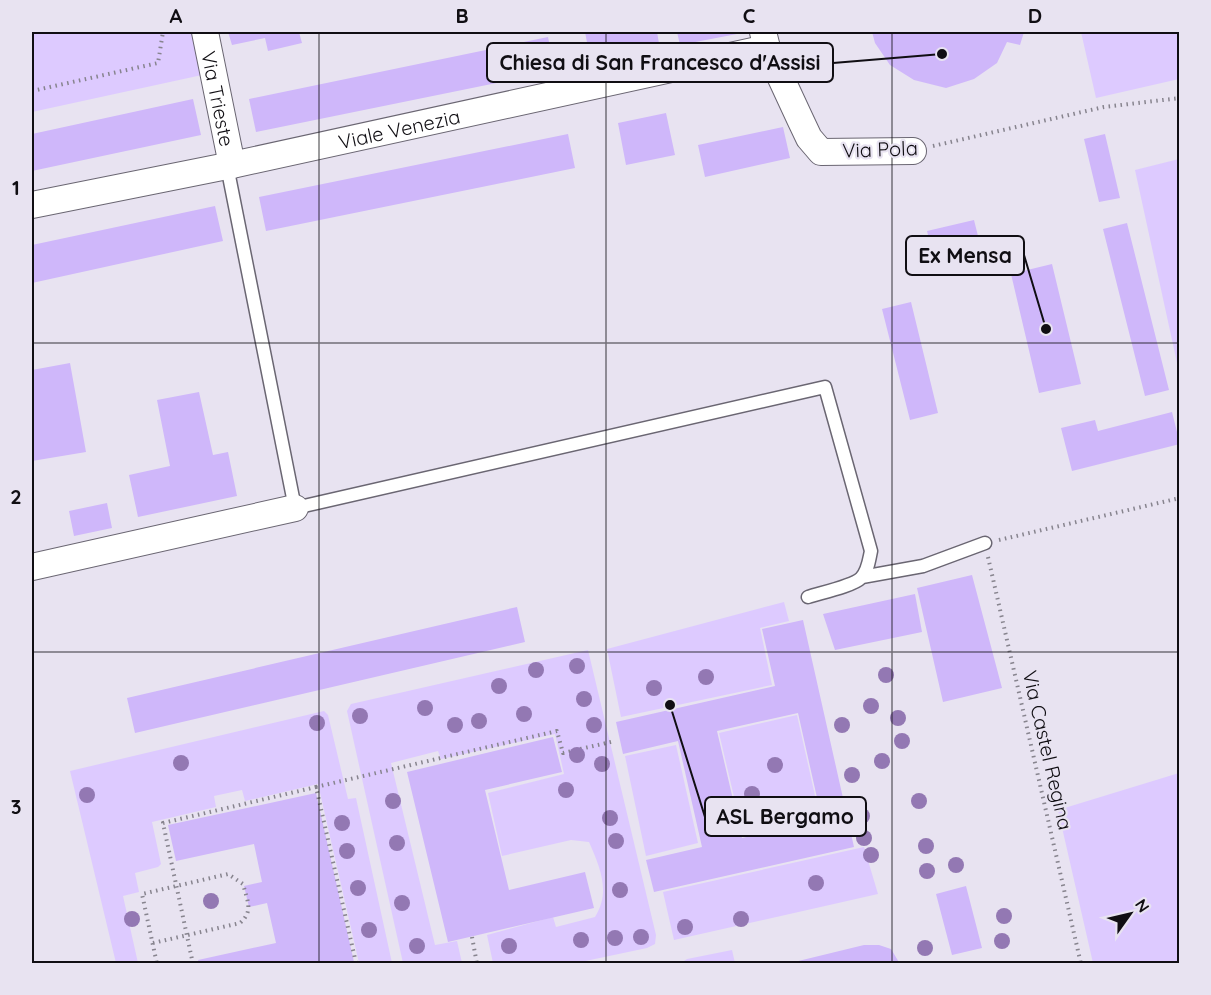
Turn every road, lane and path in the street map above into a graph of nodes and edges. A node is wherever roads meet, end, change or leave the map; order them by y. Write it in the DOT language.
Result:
graph roads {
  1 [pos="163,32"];
  2 [pos="205,32"];
  3 [pos="765,40"];
  4 [pos="32,90"];
  5 [pos="1179,98"];
  6 [pos="913,151"];
  7 [pos="229,165"];
  8 [pos="32,205"];
  9 [pos="1179,498"];
  10 [pos="295,508"];
  11 [pos="985,543"];
  12 [pos="32,567"];
  13 [pos="862,577"];
  14 [pos="808,597"];
  15 [pos="615,741"];
  16 [pos="316,787"];
  17 [pos="176,886"];
  18 [pos="187,936"];
  19 [pos="472,937"];
  20 [pos="153,943"];
  21 [pos="157,963"];
  22 [pos="193,963"];
  23 [pos="354,963"];
  24 [pos="477,963"];
  25 [pos="1081,963"];
  1 -- 4 [label="path"];
  2 -- 7 [label="street, Via Trieste"];
  3 -- 6 [label="street, Via Pola"];
  3 -- 7 [label="street, Viale Venezia"];
  5 -- 6 [label="path, Via Pola"];
  7 -- 8 [label="street, Viale Venezia"];
  7 -- 10 [label="lane"];
  9 -- 11 [label="path"];
  10 -- 12 [label="street"];
  10 -- 13 [label="lane"];
  11 -- 13 [label="lane"];
  11 -- 25 [label="path, Via Castel Regina"];
  13 -- 14 [label="lane"];
  15 -- 16 [label="path"];
  16 -- 17 [label="path"];
  16 -- 23 [label="path"];
  17 -- 18 [label="path"];
  17 -- 18 [label="path"];
  17 -- 20 [label="path"];
  18 -- 20 [label="path"];
  18 -- 22 [label="path"];
  19 -- 24 [label="path"];
  20 -- 21 [label="path"];
}
